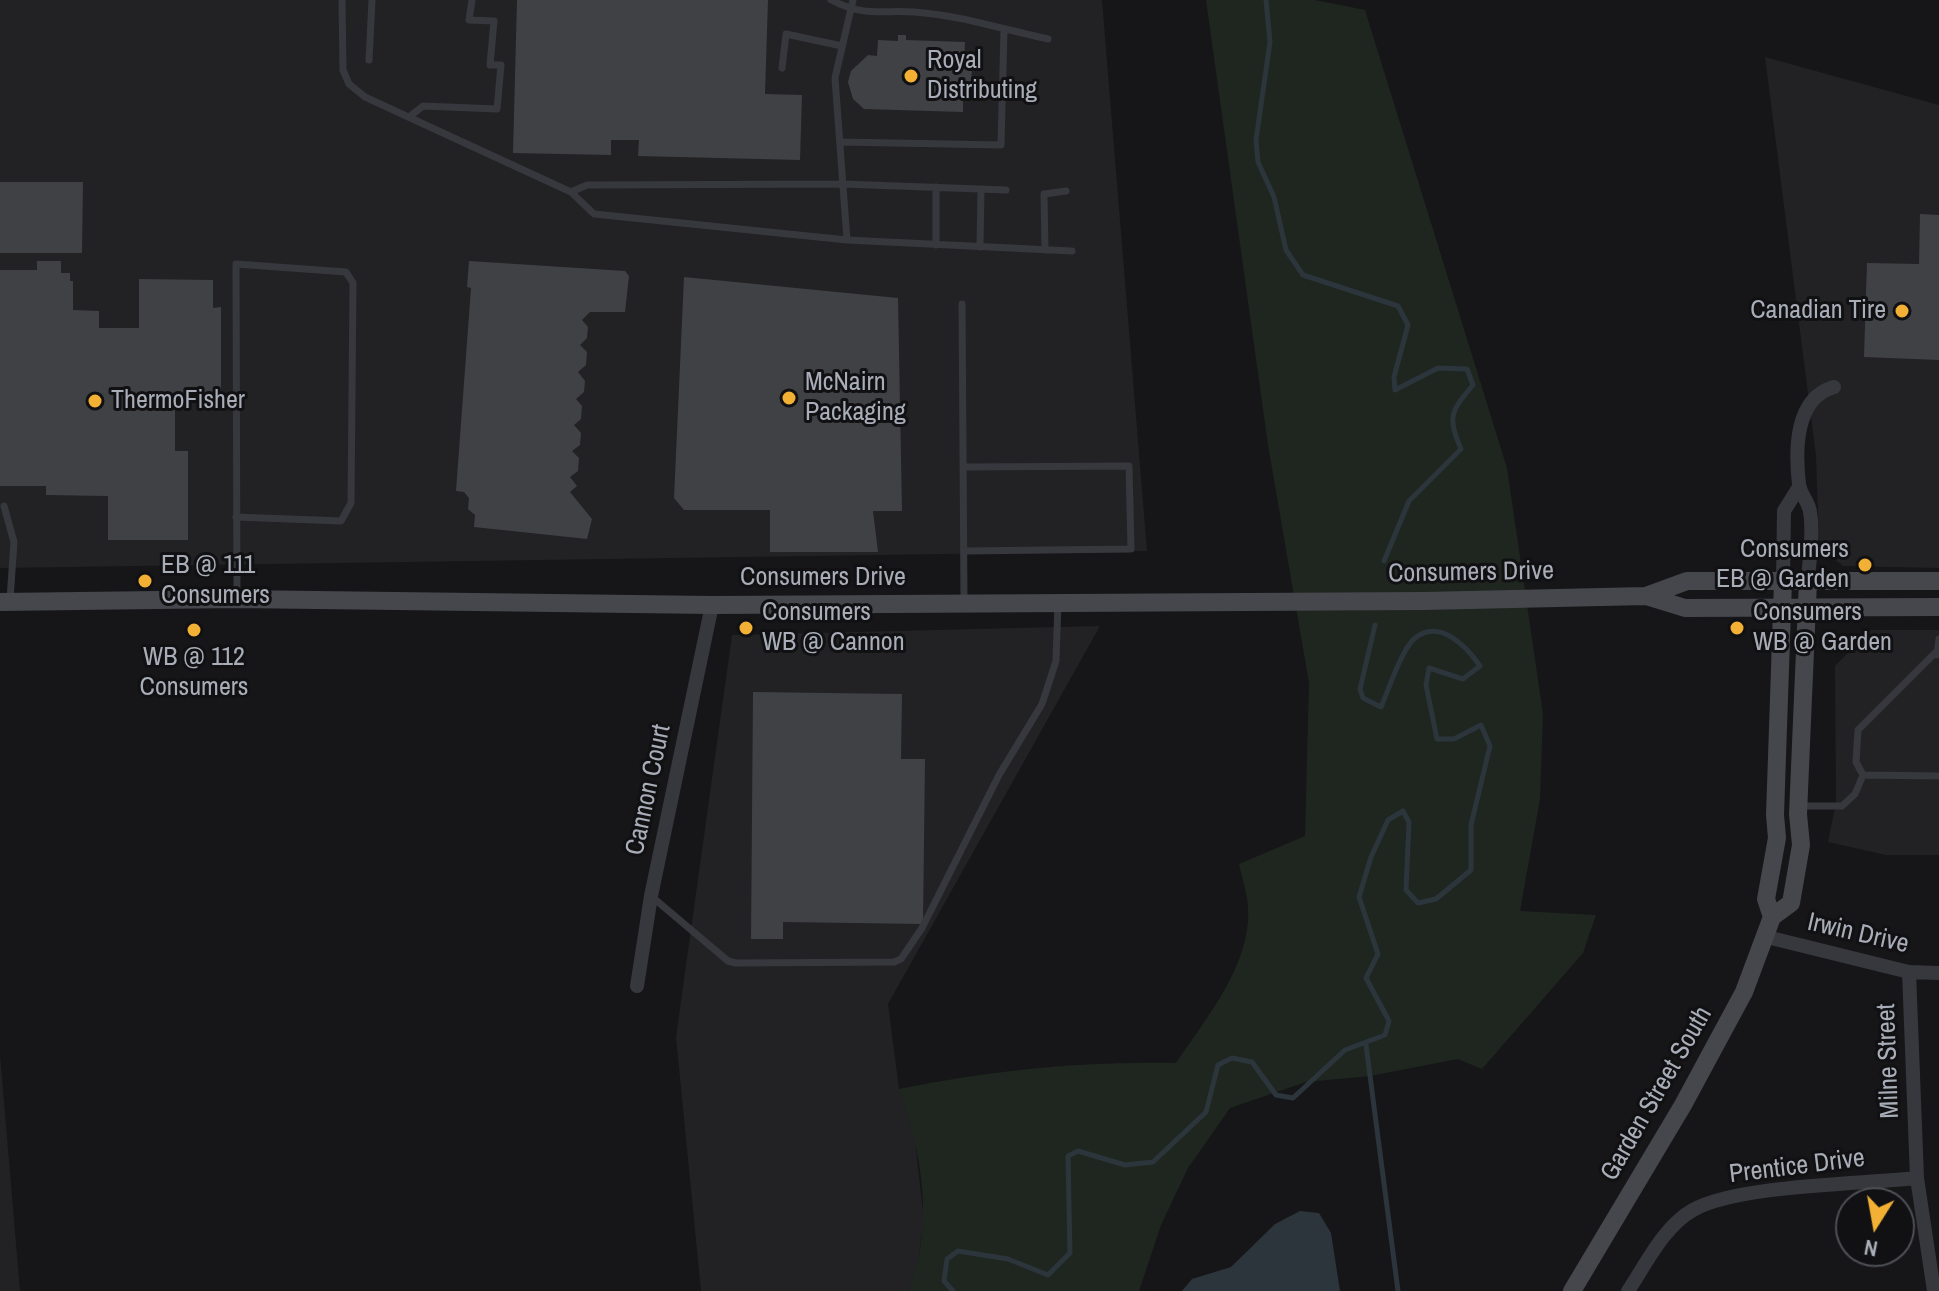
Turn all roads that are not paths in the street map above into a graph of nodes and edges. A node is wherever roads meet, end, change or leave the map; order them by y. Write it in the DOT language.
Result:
graph roads {
  1 [pos="342,0"];
  2 [pos="372,0"];
  3 [pos="472,0"];
  4 [pos="831,0"];
  5 [pos="853,0"];
  6 [pos="850,10"];
  7 [pos="1004,30"];
  8 [pos="1048,39"];
  9 [pos="842,46"];
  10 [pos="369,60"];
  11 [pos="782,68"];
  12 [pos="409,117"];
  13 [pos="840,142"];
  14 [pos="843,184"];
  15 [pos="936,187"];
  16 [pos="981,189"];
  17 [pos="1006,190"];
  18 [pos="1066,191"];
  19 [pos="571,192"];
  20 [pos="847,240"];
  21 [pos="936,245"];
  22 [pos="980,247"];
  23 [pos="1045,250"];
  24 [pos="1072,251"];
  25 [pos="962,304"];
  26 [pos="1834,387"];
  27 [pos="963,467"];
  28 [pos="1799,487"];
  29 [pos="4,506"];
  30 [pos="236,517"];
  31 [pos="964,551"];
  32 [pos="1783,581"];
  33 [pos="1808,581"];
  34 [pos="1939,581"];
  35 [pos="1646,596"];
  36 [pos="237,599"];
  37 [pos="5,602"];
  38 [pos="1058,602"];
  39 [pos="964,603"];
  40 [pos="712,605"];
  41 [pos="1939,607"];
  42 [pos="1782,609"];
  43 [pos="1807,609"];
  44 [pos="1939,639"];
  45 [pos="1937,654"];
  46 [pos="1863,775"];
  47 [pos="1939,776"];
  48 [pos="1799,806"];
  49 [pos="651,896"];
  50 [pos="1772,917"];
  51 [pos="1767,937"];
  52 [pos="1909,972"];
  53 [pos="1939,973"];
  54 [pos="637,986"];
  55 [pos="1917,1178"];
  56 [pos="1572,1291"];
  57 [pos="1628,1291"];
  58 [pos="1934,1291"];
  1 -- 12 [label="lane"];
  2 -- 10 [label="lane"];
  3 -- 12 [label="lane"];
  4 -- 6 [label="lane"];
  5 -- 6 [label="lane"];
  6 -- 7 [label="lane"];
  6 -- 9 [label="lane"];
  7 -- 8 [label="lane"];
  7 -- 13 [label="lane"];
  9 -- 11 [label="lane"];
  9 -- 13 [label="lane"];
  12 -- 19 [label="lane"];
  13 -- 14 [label="lane"];
  14 -- 15 [label="lane"];
  14 -- 19 [label="lane"];
  14 -- 20 [label="lane"];
  15 -- 16 [label="lane"];
  15 -- 21 [label="lane"];
  16 -- 17 [label="lane"];
  16 -- 22 [label="lane"];
  18 -- 23 [label="lane"];
  19 -- 20 [label="lane"];
  20 -- 21 [label="lane"];
  21 -- 22 [label="lane"];
  22 -- 23 [label="lane"];
  23 -- 24 [label="lane"];
  25 -- 27 [label="lane"];
  26 -- 28 [label="street"];
  27 -- 31 [label="lane"];
  27 -- 31 [label="lane"];
  28 -- 32 [label="street"];
  28 -- 33 [label="street"];
  29 -- 37 [label="lane"];
  30 -- 30 [label="lane"];
  30 -- 36 [label="lane"];
  31 -- 39 [label="lane"];
  32 -- 33 [label="main road, Consumers Drive"];
  32 -- 35 [label="main road, Consumers Drive"];
  32 -- 42 [label="main road, Garden Street South"];
  33 -- 34 [label="main road, Consumers Drive"];
  33 -- 43 [label="main road, Garden Street South"];
  35 -- 38 [label="main road, Consumers Drive"];
  35 -- 42 [label="main road, Consumers Drive"];
  36 -- 37 [label="main road, Consumers Drive"];
  36 -- 40 [label="main road, Consumers Drive"];
  38 -- 39 [label="main road, Consumers Drive"];
  38 -- 49 [label="lane"];
  39 -- 40 [label="main road, Consumers Drive"];
  40 -- 49 [label="street, Cannon Court"];
  41 -- 43 [label="main road, Consumers Drive"];
  42 -- 43 [label="main road, Consumers Drive"];
  42 -- 50 [label="main road, Garden Street South"];
  43 -- 48 [label="main road, Garden Street South"];
  44 -- 45 [label="lane"];
  45 -- 46 [label="lane"];
  46 -- 47 [label="lane"];
  46 -- 48 [label="lane"];
  48 -- 50 [label="main road, Garden Street South"];
  49 -- 54 [label="street, Cannon Court"];
  50 -- 51 [label="main road, Garden Street South"];
  51 -- 52 [label="street, Irwin Drive"];
  51 -- 56 [label="main road, Garden Street South"];
  52 -- 53 [label="street, Irwin Drive"];
  52 -- 55 [label="street, Milne Street"];
  55 -- 57 [label="street, Prentice Drive"];
  55 -- 58 [label="street, Milne Street"];
}
